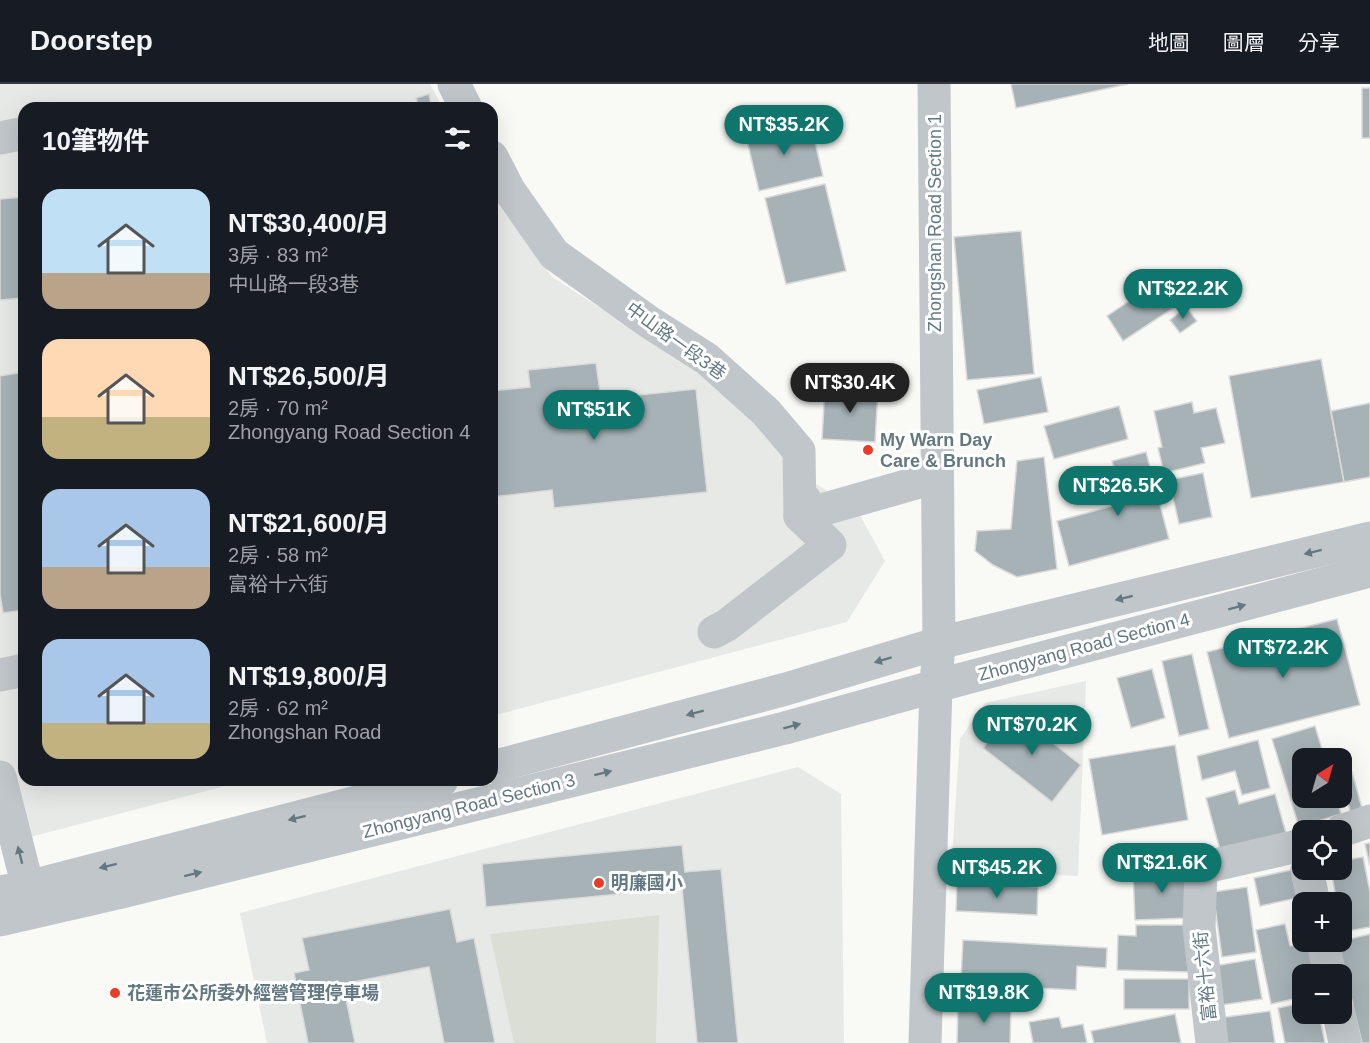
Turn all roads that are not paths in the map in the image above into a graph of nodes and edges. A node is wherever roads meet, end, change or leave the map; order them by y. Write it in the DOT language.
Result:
graph roads {
  1 [pos="453,84"];
  2 [pos="934,84"];
  3 [pos="463,102"];
  4 [pos="18,134"];
  5 [pos="0,138"];
  6 [pos="498,168"];
  7 [pos="937,477"];
  8 [pos="811,481"];
  9 [pos="800,516"];
  10 [pos="1370,538"];
  11 [pos="1370,571"];
  12 [pos="714,632"];
  13 [pos="939,644"];
  14 [pos="18,671"];
  15 [pos="0,675"];
  16 [pos="936,686"];
  17 [pos="498,765"];
  18 [pos="0,777"];
  19 [pos="498,779"];
  20 [pos="421,786"];
  21 [pos="461,786"];
  22 [pos="355,805"];
  23 [pos="1370,821"];
  24 [pos="1352,827"];
  25 [pos="1292,848"];
  26 [pos="11,905"];
  27 [pos="1341,1024"];
  28 [pos="925,1043"];
  29 [pos="1212,1043"];
  30 [pos="1345,1043"];
  1 -- 3 [label="street"];
  2 -- 7 [label="street, Zhongshan Road Section 1"];
  4 -- 5 [label="street"];
  6 -- 9 [label="street, 中山路一段3巷"];
  7 -- 9 [label="street"];
  7 -- 13 [label="street, Zhongshan Road Section 1"];
  8 -- 9 [label="street"];
  9 -- 12 [label="street"];
  10 -- 13 [label="street, Zhongyang Road Section 4, one-way"];
  16 -- 11 [label="street, Zhongyang Road Section 4, one-way"];
  13 -- 16 [label="street, Zhongshan Road Section 1"];
  13 -- 17 [label="street, Zhongyang Road Section 3, one-way"];
  14 -- 15 [label="street"];
  19 -- 16 [label="street, Zhongyang Road Section 3, one-way"];
  16 -- 28 [label="street, Zhongshan Road Section 1"];
  26 -- 18 [label="street, one-way"];
  20 -- 22 [label="street, Zhongyang Road Section 3"];
  22 -- 21 [label="street, Zhongyang Road Section 3, one-way"];
  22 -- 26 [label="street, Zhongyang Road Section 3"];
  23 -- 24 [label="street"];
  25 -- 29 [label="street, 富裕十六街"];
  27 -- 30 [label="street"];
}
